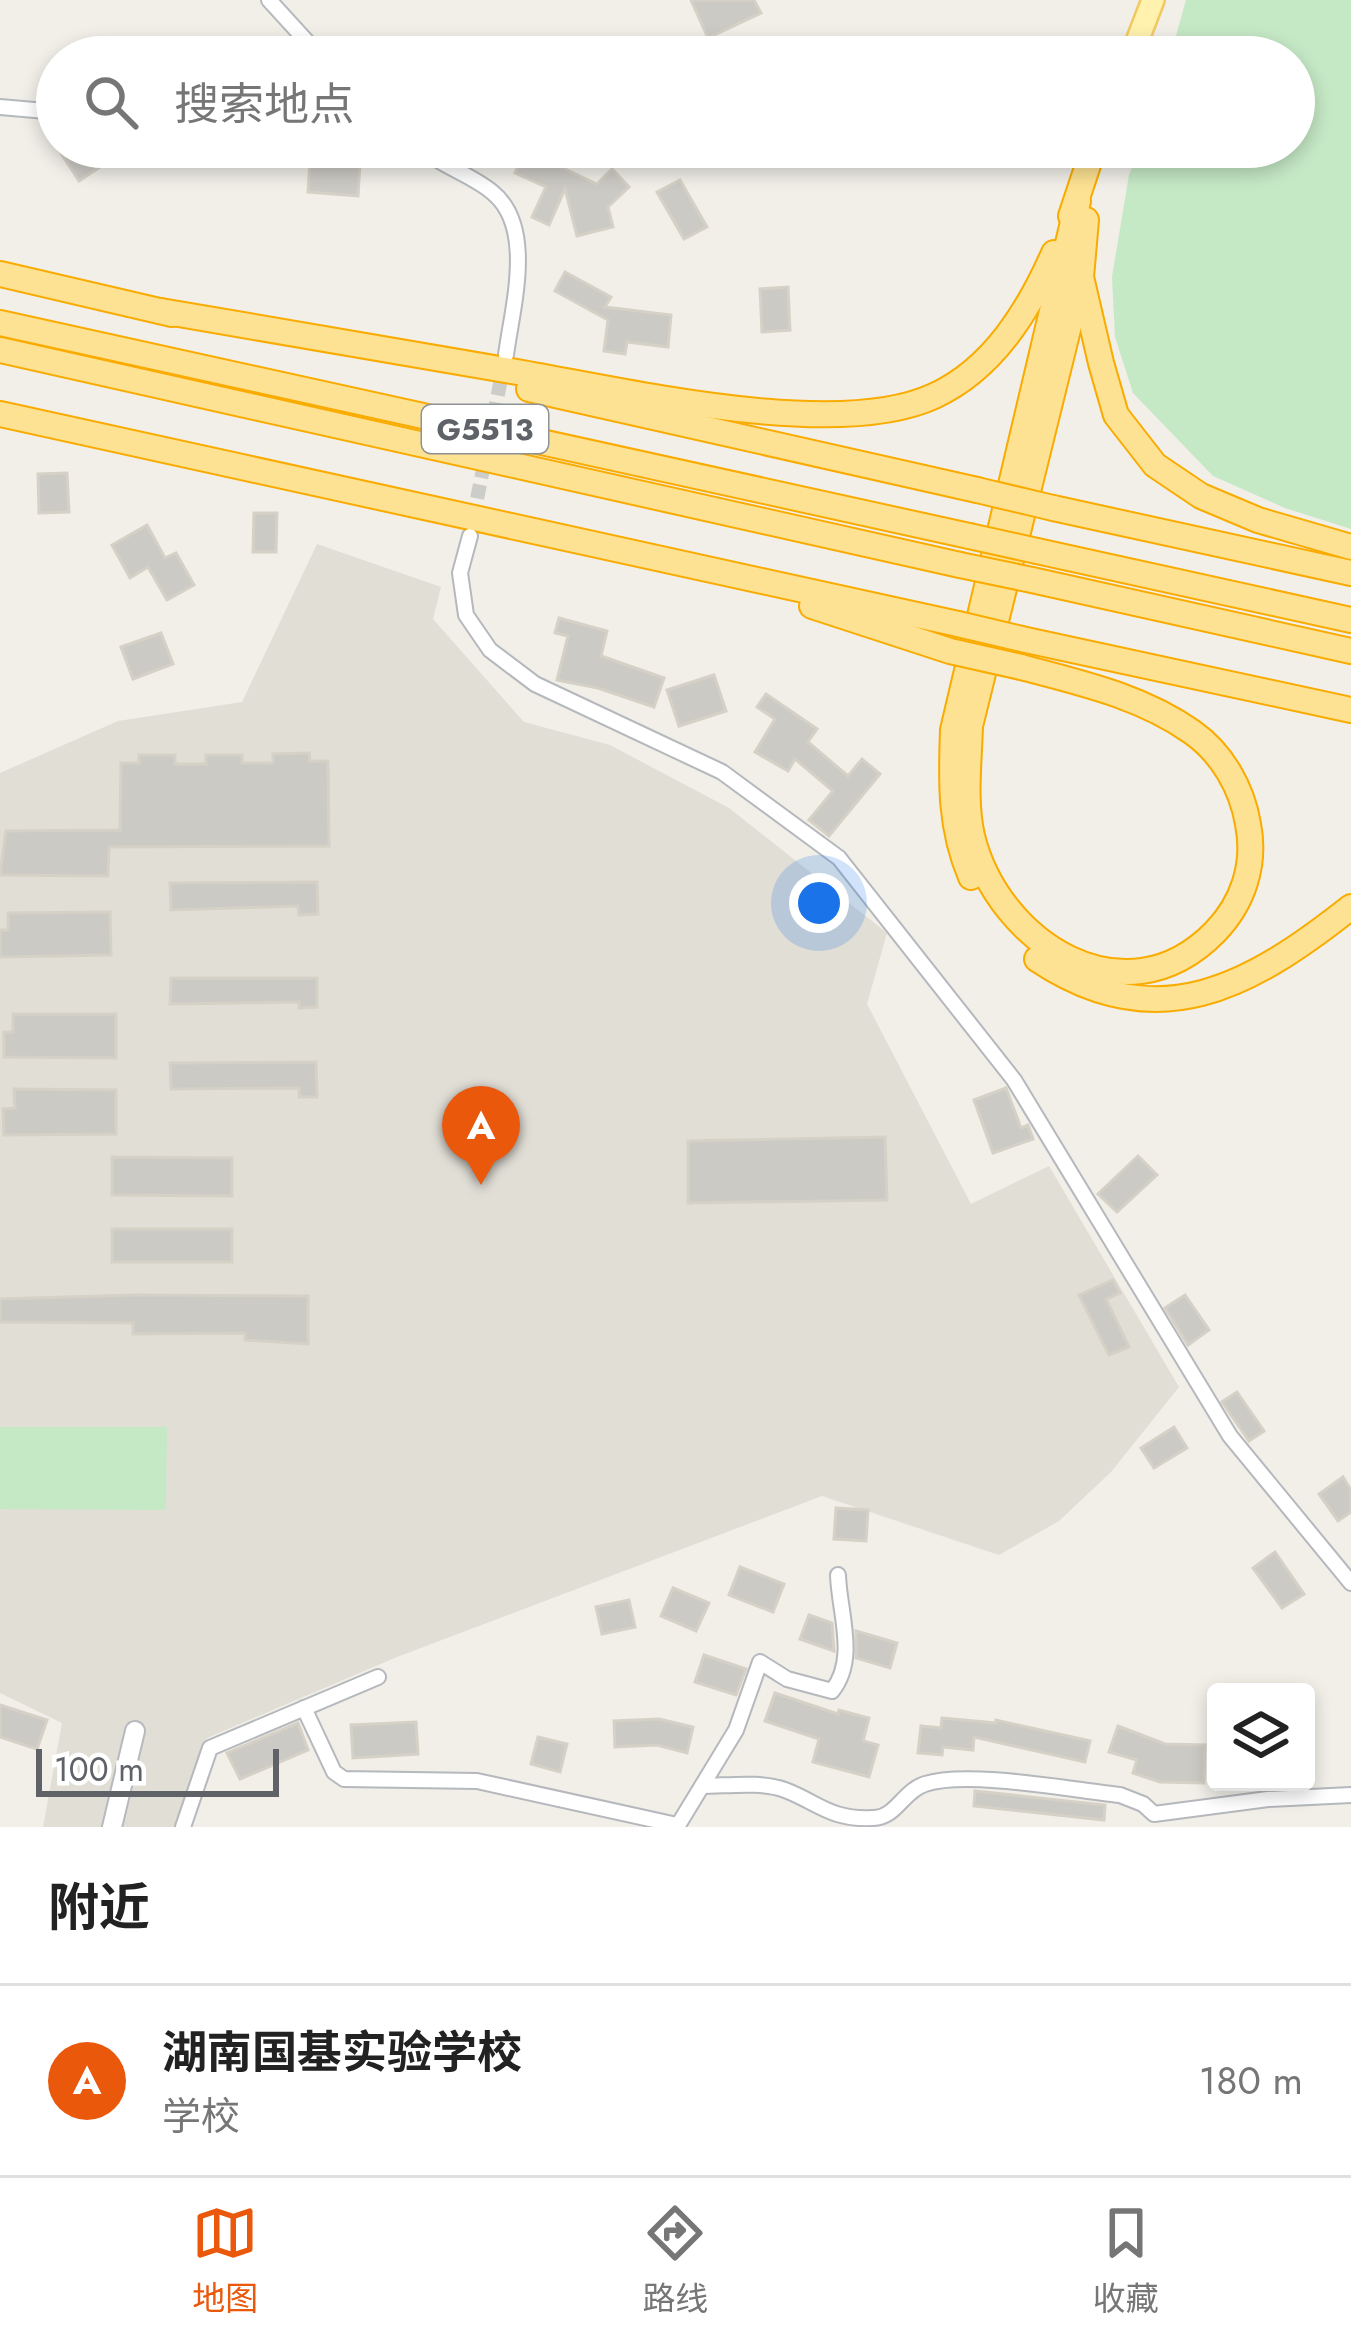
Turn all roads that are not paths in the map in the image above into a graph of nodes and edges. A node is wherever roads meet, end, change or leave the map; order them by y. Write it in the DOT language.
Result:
graph roads {
  1 [pos="269,0"];
  2 [pos="1153,0"];
  3 [pos="302,36"];
  4 [pos="1139,36"];
  5 [pos="0,107"];
  6 [pos="36,110"];
  7 [pos="453,168"];
  8 [pos="1089,168"];
  9 [pos="1093,168"];
  10 [pos="1078,201"];
  11 [pos="0,274"];
  12 [pos="1082,277"];
  13 [pos="161,311"];
  14 [pos="0,323"];
  15 [pos="0,350"];
  16 [pos="506,356"];
  17 [pos="0,414"];
  18 [pos="470,536"];
  19 [pos="1351,547"];
  20 [pos="678,562"];
  21 [pos="1351,573"];
  22 [pos="1351,620"];
  23 [pos="1351,651"];
  24 [pos="1351,710"];
  25 [pos="1351,907"];
  26 [pos="838,1575"];
  27 [pos="1351,1583"];
  28 [pos="378,1676"];
  29 [pos="304,1708"];
  30 [pos="135,1731"];
  31 [pos="702,1786"];
  32 [pos="1351,1795"];
  33 [pos="885,1818"];
  34 [pos="1151,1820"];
  35 [pos="677,1826"];
  36 [pos="112,1827"];
  37 [pos="183,1827"];
  38 [pos="901,1827"];
  1 -- 3 [label="street"];
  2 -- 4 [label="main road"];
  5 -- 6 [label="street"];
  7 -- 16 [label="street"];
  8 -- 10 [label="highway"];
  9 -- 12 [label="highway"];
  10 -- 13 [label="highway"];
  10 -- 25 [label="highway"];
  11 -- 13 [label="highway"];
  12 -- 19 [label="highway"];
  12 -- 20 [label="highway, bridge"];
  13 -- 21 [label="highway, bridge"];
  14 -- 22 [label="highway, G5513, bridge"];
  15 -- 23 [label="highway, G5513, bridge"];
  17 -- 20 [label="highway"];
  18 -- 27 [label="street"];
  20 -- 24 [label="highway, bridge"];
  26 -- 31 [label="street"];
  28 -- 29 [label="street"];
  29 -- 35 [label="street"];
  29 -- 37 [label="street"];
  30 -- 36 [label="street"];
  31 -- 33 [label="street"];
  31 -- 35 [label="street"];
  32 -- 34 [label="street"];
  33 -- 34 [label="street"];
  33 -- 38 [label="street"];
}
